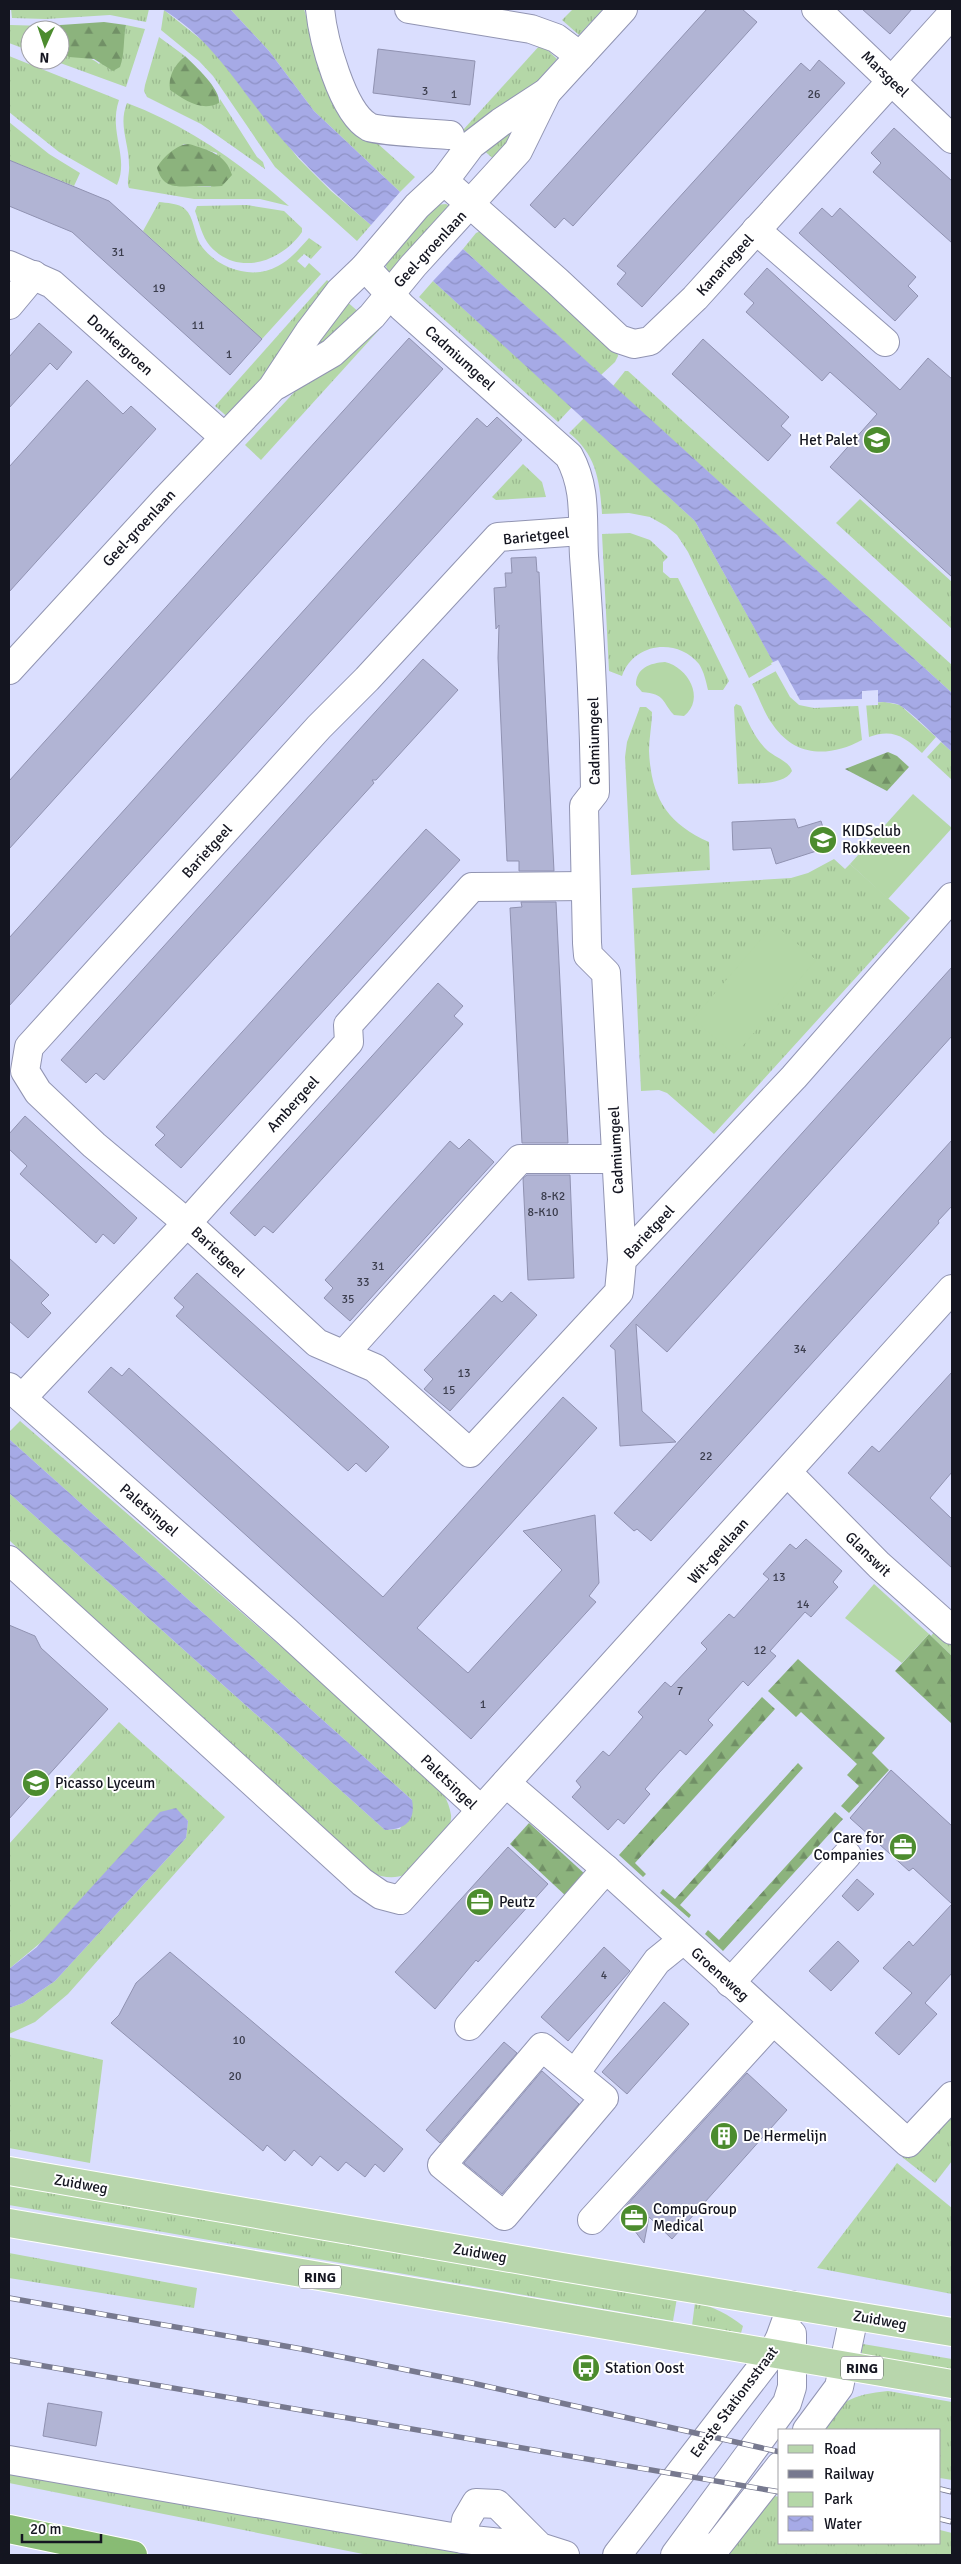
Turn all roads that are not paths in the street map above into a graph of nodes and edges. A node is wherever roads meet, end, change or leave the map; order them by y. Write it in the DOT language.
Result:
graph roads {
  1 [pos="320,9"];
  2 [pos="409,9"];
  3 [pos="623,9"];
  4 [pos="816,9"];
  5 [pos="952,14"];
  6 [pos="580,56"];
  7 [pos="892,80"];
  8 [pos="547,92"];
  9 [pos="450,135"];
  10 [pos="952,139"];
  11 [pos="444,181"];
  12 [pos="470,205"];
  13 [pos="756,230"];
  14 [pos="9,265"];
  15 [pos="365,268"];
  16 [pos="34,275"];
  17 [pos="389,293"];
  18 [pos="9,305"];
  19 [pos="885,342"];
  20 [pos="272,388"];
  21 [pos="224,437"];
  22 [pos="582,531"];
  23 [pos="9,670"];
  24 [pos="585,886"];
  25 [pos="952,897"];
  26 [pos="616,1159"];
  27 [pos="187,1223"];
  28 [pos="622,1260"];
  29 [pos="952,1289"];
  30 [pos="344,1353"];
  31 [pos="15,1392"];
  32 [pos="788,1473"];
  33 [pos="9,1560"];
  34 [pos="952,1630"];
  35 [pos="506,1783"];
  36 [pos="480,1809"];
  37 [pos="847,1856"];
  38 [pos="606,1869"];
  39 [pos="683,1940"];
  40 [pos="730,1983"];
  41 [pos="773,2021"];
  42 [pos="469,2026"];
  43 [pos="576,2072"];
  44 [pos="952,2096"];
  45 [pos="9,2171"];
  46 [pos="592,2220"];
  47 [pos="9,2223"];
  48 [pos="792,2305"];
  49 [pos="854,2316"];
  50 [pos="952,2332"];
  51 [pos="782,2356"];
  52 [pos="845,2366"];
  53 [pos="952,2384"];
  54 [pos="808,2429"];
  55 [pos="9,2460"];
  56 [pos="778,2469"];
  57 [pos="9,2529"];
  58 [pos="463,2538"];
  59 [pos="552,2551"];
  60 [pos="133,2555"];
  61 [pos="617,2555"];
  62 [pos="674,2555"];
  63 [pos="690,2555"];
  1 -- 9 [label="street"];
  2 -- 6 [label="street"];
  3 -- 6 [label="street, Geel-groenlaan"];
  4 -- 7 [label="street, Marsgeel"];
  5 -- 7 [label="street, Kanariegeel"];
  6 -- 8 [label="street, Geel-groenlaan"];
  7 -- 10 [label="street, Marsgeel"];
  7 -- 13 [label="street, Kanariegeel"];
  8 -- 11 [label="street, Geel-groenlaan"];
  8 -- 12 [label="street, Geel-groenlaan"];
  11 -- 12 [label="street, Geel-groenlaan"];
  11 -- 15 [label="street, Geel-groenlaan"];
  12 -- 13 [label="street, Kanariegeel"];
  12 -- 17 [label="street, Geel-groenlaan"];
  13 -- 19 [label="street"];
  14 -- 16 [label="street, Donkergroen"];
  15 -- 17 [label="street, Geel-groenlaan"];
  15 -- 20 [label="street, Geel-groenlaan"];
  16 -- 18 [label="street"];
  16 -- 21 [label="street, Donkergroen"];
  17 -- 20 [label="street, Geel-groenlaan"];
  17 -- 22 [label="street, Cadmiumgeel"];
  20 -- 21 [label="street, Geel-groenlaan"];
  21 -- 23 [label="street, Geel-groenlaan"];
  22 -- 24 [label="street, Cadmiumgeel"];
  22 -- 27 [label="street, Barietgeel"];
  24 -- 26 [label="street, Cadmiumgeel"];
  24 -- 27 [label="street, Ambergeel"];
  25 -- 28 [label="street, Barietgeel"];
  26 -- 28 [label="street, Cadmiumgeel"];
  26 -- 30 [label="street"];
  27 -- 30 [label="street, Barietgeel"];
  27 -- 31 [label="street, Ambergeel"];
  28 -- 30 [label="street, Barietgeel"];
  29 -- 32 [label="street, Wit-geellaan"];
  31 -- 36 [label="street, Paletsingel"];
  32 -- 34 [label="street, Glanswit"];
  32 -- 35 [label="street, Wit-geellaan"];
  33 -- 36 [label="street, Paletsingel"];
  35 -- 36 [label="street, Wit-geellaan"];
  35 -- 38 [label="street, Groeneweg"];
  37 -- 40 [label="street"];
  38 -- 39 [label="street, Groeneweg"];
  38 -- 42 [label="street"];
  39 -- 40 [label="street, Groeneweg"];
  39 -- 43 [label="street"];
  40 -- 41 [label="street, Groeneweg"];
  41 -- 44 [label="street, Groeneweg"];
  41 -- 46 [label="street"];
  43 -- 43 [label="street"];
  45 -- 48 [label="main road, Zuidweg"];
  47 -- 51 [label="main road, RING"];
  48 -- 49 [label="main road, Zuidweg"];
  48 -- 51 [label="street, Eerste Stationsstraat"];
  49 -- 50 [label="main road, Zuidweg"];
  49 -- 52 [label="street"];
  51 -- 52 [label="main road, RING"];
  51 -- 61 [label="street, Eerste Stationsstraat"];
  51 -- 62 [label="street, Eerste Stationsstraat"];
  52 -- 53 [label="main road, RING"];
  52 -- 54 [label="street"];
  55 -- 58 [label="street"];
  56 -- 63 [label="street"];
  57 -- 60 [label="highway"];
  58 -- 59 [label="street"];
  58 -- 59 [label="street"];
}
